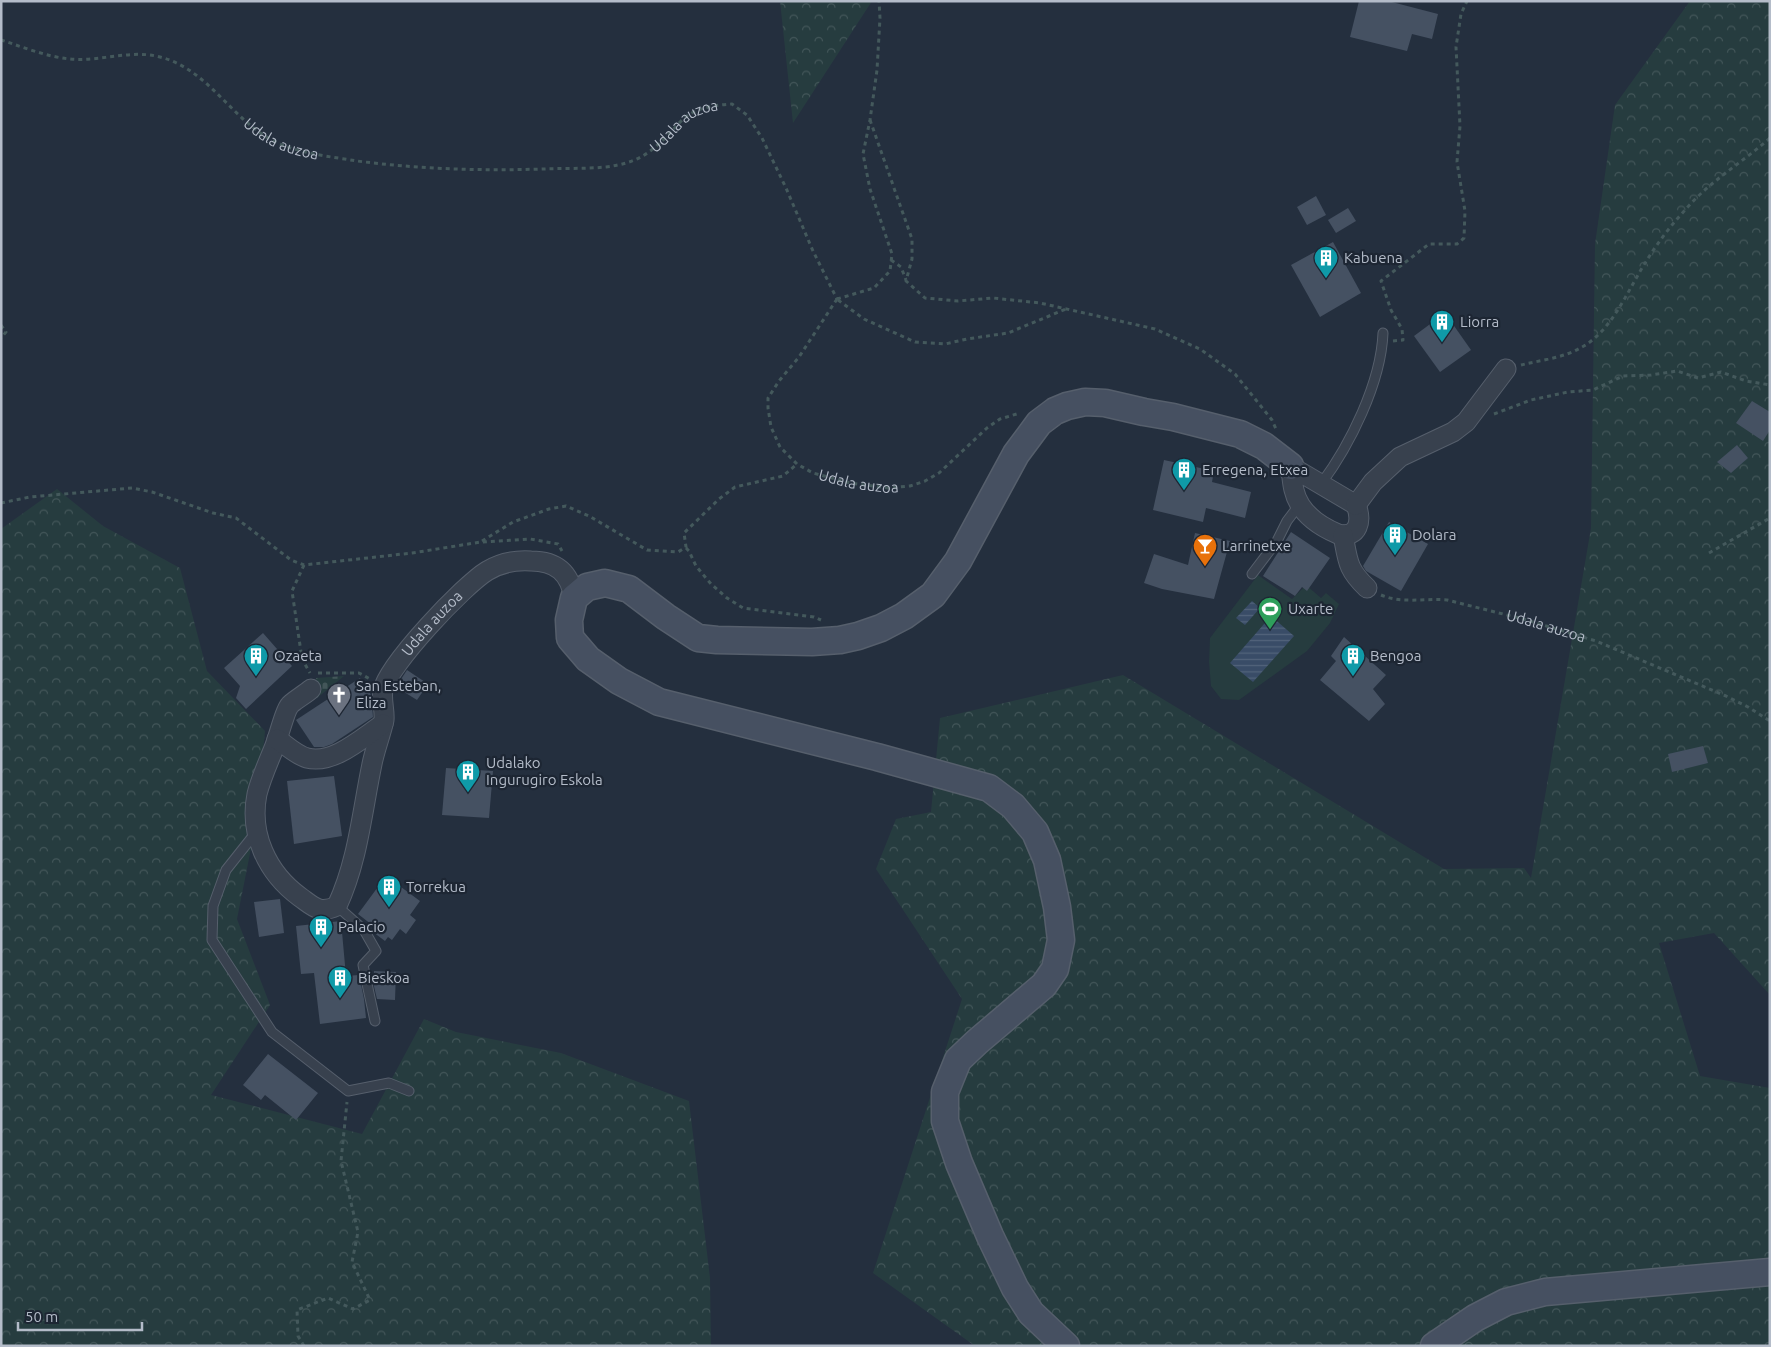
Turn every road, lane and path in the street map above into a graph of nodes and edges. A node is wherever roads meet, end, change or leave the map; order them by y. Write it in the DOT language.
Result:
graph roads {
  1 [pos="879,1"];
  2 [pos="1467,1"];
  3 [pos="1,40"];
  4 [pos="870,120"];
  5 [pos="1770,138"];
  6 [pos="892,260"];
  7 [pos="906,281"];
  8 [pos="837,300"];
  9 [pos="1066,309"];
  10 [pos="1391,310"];
  11 [pos="1,325"];
  12 [pos="1383,333"];
  13 [pos="1,338"];
  14 [pos="1506,369"];
  15 [pos="1770,385"];
  16 [pos="1022,413"];
  17 [pos="1491,415"];
  18 [pos="1279,435"];
  19 [pos="797,464"];
  20 [pos="1290,466"];
  21 [pos="1321,484"];
  22 [pos="1,503"];
  23 [pos="1300,504"];
  24 [pos="1356,505"];
  25 [pos="1770,518"];
  26 [pos="1343,535"];
  27 [pos="686,547"];
  28 [pos="1708,553"];
  29 [pos="304,565"];
  30 [pos="1252,574"];
  31 [pos="1367,588"];
  32 [pos="574,598"];
  33 [pos="823,621"];
  34 [pos="310,681"];
  35 [pos="383,688"];
  36 [pos="1770,721"];
  37 [pos="383,724"];
  38 [pos="278,739"];
  39 [pos="257,831"];
  40 [pos="337,906"];
  41 [pos="375,1021"];
  42 [pos="348,1091"];
  43 [pos="409,1091"];
  44 [pos="1770,1272"];
  45 [pos="304,1346"];
  46 [pos="1066,1346"];
  47 [pos="1434,1346"];
  1 -- 4 [label="path"];
  2 -- 10 [label="path"];
  3 -- 8 [label="path, Udala auzoa"];
  4 -- 6 [label="path"];
  4 -- 7 [label="path"];
  5 -- 14 [label="path"];
  6 -- 7 [label="path"];
  6 -- 8 [label="path"];
  7 -- 9 [label="path"];
  8 -- 9 [label="path"];
  8 -- 19 [label="path, Udala auzoa"];
  9 -- 18 [label="path"];
  11 -- 13 [label="path"];
  12 -- 21 [label="lane"];
  14 -- 24 [label="street"];
  15 -- 17 [label="path"];
  16 -- 19 [label="path, Udala auzoa"];
  19 -- 27 [label="path"];
  20 -- 21 [label="street"];
  20 -- 23 [label="street"];
  20 -- 32 [label="street"];
  21 -- 24 [label="street"];
  22 -- 29 [label="path"];
  23 -- 26 [label="street"];
  23 -- 30 [label="lane"];
  24 -- 26 [label="street"];
  25 -- 28 [label="path"];
  26 -- 31 [label="street"];
  27 -- 29 [label="path"];
  27 -- 33 [label="path"];
  29 -- 34 [label="path"];
  31 -- 36 [label="path, Udala auzoa"];
  32 -- 35 [label="street, Udala auzoa"];
  32 -- 46 [label="street"];
  34 -- 35 [label="path"];
  34 -- 38 [label="street"];
  35 -- 37 [label="street"];
  37 -- 38 [label="street"];
  37 -- 40 [label="street"];
  38 -- 39 [label="street"];
  39 -- 40 [label="street"];
  39 -- 42 [label="lane"];
  40 -- 41 [label="lane"];
  42 -- 43 [label="lane"];
  42 -- 45 [label="path"];
  44 -- 47 [label="street"];
}
